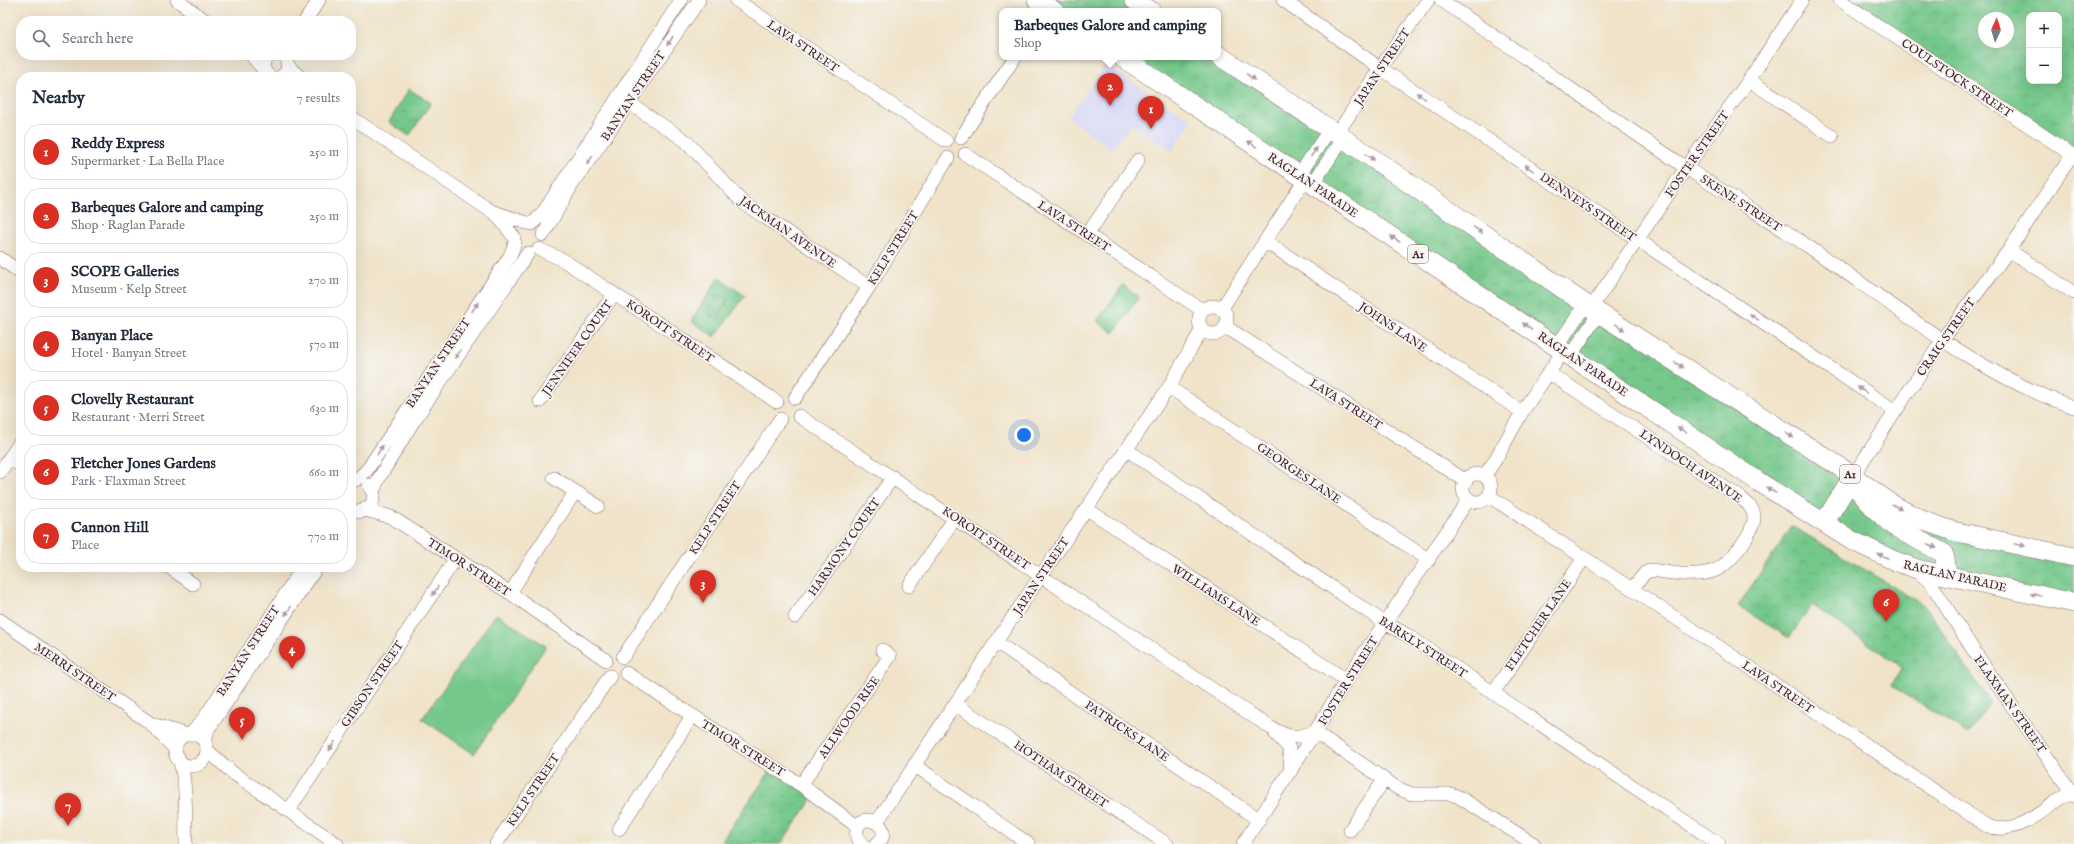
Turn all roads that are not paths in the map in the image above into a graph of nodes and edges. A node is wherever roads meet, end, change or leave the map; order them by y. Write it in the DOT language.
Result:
graph roads {
  1 [pos="177,0"];
  2 [pos="319,0"];
  3 [pos="682,0"];
  4 [pos="699,0"];
  5 [pos="1134,0"];
  6 [pos="1283,0"];
  7 [pos="1428,0"];
  8 [pos="1441,0"];
  9 [pos="1802,0"];
  10 [pos="1840,0"];
  11 [pos="735,1"];
  12 [pos="1146,8"];
  13 [pos="199,16"];
  14 [pos="308,16"];
  15 [pos="1221,57"];
  16 [pos="255,60"];
  17 [pos="264,60"];
  18 [pos="1013,60"];
  19 [pos="1126,60"];
  20 [pos="1380,68"];
  21 [pos="264,72"];
  22 [pos="265,72"];
  23 [pos="1749,80"];
  24 [pos="624,100"];
  25 [pos="356,120"];
  26 [pos="1336,133"];
  27 [pos="1832,136"];
  28 [pos="961,138"];
  29 [pos="946,142"];
  30 [pos="965,154"];
  31 [pos="2073,155"];
  32 [pos="948,158"];
  33 [pos="1138,160"];
  34 [pos="1686,168"];
  35 [pos="1305,180"];
  36 [pos="496,214"];
  37 [pos="530,223"];
  38 [pos="1087,235"];
  39 [pos="514,240"];
  40 [pos="1638,240"];
  41 [pos="1265,241"];
  42 [pos="538,244"];
  43 [pos="2009,250"];
  44 [pos="0,259"];
  45 [pos="16,270"];
  46 [pos="869,287"];
  47 [pos="2074,293"];
  48 [pos="614,294"];
  49 [pos="1222,308"];
  50 [pos="1592,308"];
  51 [pos="1202,310"];
  52 [pos="1226,327"];
  53 [pos="1202,329"];
  54 [pos="1943,339"];
  55 [pos="1564,351"];
  56 [pos="1549,373"];
  57 [pos="1169,387"];
  58 [pos="795,398"];
  59 [pos="540,402"];
  60 [pos="777,402"];
  61 [pos="2074,407"];
  62 [pos="1895,411"];
  63 [pos="1522,412"];
  64 [pos="799,416"];
  65 [pos="780,419"];
  66 [pos="16,449"];
  67 [pos="1127,450"];
  68 [pos="10,458"];
  69 [pos="16,462"];
  70 [pos="0,472"];
  71 [pos="1484,476"];
  72 [pos="1853,476"];
  73 [pos="893,477"];
  74 [pos="356,478"];
  75 [pos="554,478"];
  76 [pos="356,481"];
  77 [pos="1466,481"];
  78 [pos="575,492"];
  79 [pos="373,493"];
  80 [pos="1489,496"];
  81 [pos="1469,499"];
  82 [pos="598,506"];
  83 [pos="1087,509"];
  84 [pos="357,513"];
  85 [pos="391,517"];
  86 [pos="955,518"];
  87 [pos="1824,523"];
  88 [pos="2074,556"];
  89 [pos="456,558"];
  90 [pos="1584,558"];
  91 [pos="1429,560"];
  92 [pos="176,572"];
  93 [pos="302,572"];
  94 [pos="311,572"];
  95 [pos="1041,575"];
  96 [pos="299,583"];
  97 [pos="193,584"];
  98 [pos="909,586"];
  99 [pos="1944,587"];
  100 [pos="1632,589"];
  101 [pos="510,593"];
  102 [pos="2074,603"];
  103 [pos="795,617"];
  104 [pos="0,620"];
  105 [pos="1385,623"];
  106 [pos="996,642"];
  107 [pos="882,650"];
  108 [pos="623,657"];
  109 [pos="606,660"];
  110 [pos="626,673"];
  111 [pos="610,676"];
  112 [pos="1346,680"];
  113 [pos="1493,693"];
  114 [pos="955,704"];
  115 [pos="692,716"];
  116 [pos="150,723"];
  117 [pos="1271,728"];
  118 [pos="1315,732"];
  119 [pos="189,734"];
  120 [pos="206,746"];
  121 [pos="176,753"];
  122 [pos="198,764"];
  123 [pos="914,765"];
  124 [pos="1291,771"];
  125 [pos="233,773"];
  126 [pos="1384,780"];
  127 [pos="801,785"];
  128 [pos="184,792"];
  129 [pos="2072,794"];
  130 [pos="289,810"];
  131 [pos="1259,820"];
  132 [pos="877,822"];
  133 [pos="619,829"];
  134 [pos="1350,830"];
  135 [pos="858,838"];
  136 [pos="880,843"];
  137 [pos="186,844"];
  138 [pos="337,844"];
  139 [pos="496,844"];
  140 [pos="1030,844"];
  141 [pos="1167,844"];
  142 [pos="1243,844"];
  143 [pos="1534,844"];
  144 [pos="1719,844"];
  1 -- 13 [label="street"];
  2 -- 14 [label="street"];
  3 -- 24 [label="street, BANYAN STREET"];
  4 -- 24 [label="street, BANYAN STREET, one-way"];
  5 -- 12 [label="highway"];
  6 -- 20 [label="street, DENNEYS STREET"];
  7 -- 20 [label="street, JAPAN STREET"];
  8 -- 34 [label="street, SKENE STREET"];
  9 -- 23 [label="street, FOSTER STREET"];
  10 -- 31 [label="street, COULSTOCK STREET"];
  11 -- 29 [label="street, LAVA STREET"];
  15 -- 26 [label="highway, A1, one-way"];
  16 -- 21 [label="street"];
  17 -- 22 [label="street"];
  18 -- 28 [label="street"];
  35 -- 19 [label="highway, RAGLAN PARADE / A1, one-way"];
  20 -- 26 [label="street, JAPAN STREET"];
  40 -- 20 [label="street, DENNEYS STREET, one-way"];
  23 -- 27 [label="street"];
  23 -- 34 [label="street, FOSTER STREET"];
  24 -- 37 [label="street, BANYAN STREET"];
  24 -- 42 [label="street, BANYAN STREET, one-way"];
  24 -- 46 [label="street, JACKMAN AVENUE"];
  25 -- 36 [label="street"];
  26 -- 35 [label="street, JAPAN STREET"];
  26 -- 50 [label="highway, A1, one-way"];
  28 -- 29 [label="street"];
  28 -- 30 [label="street"];
  29 -- 32 [label="street"];
  30 -- 32 [label="street"];
  30 -- 38 [label="street, LAVA STREET"];
  31 -- 43 [label="street, CRAIG STREET"];
  32 -- 46 [label="street, KELP STREET"];
  33 -- 38 [label="street"];
  34 -- 40 [label="street, FOSTER STREET"];
  34 -- 54 [label="street, SKENE STREET"];
  35 -- 41 [label="street, JAPAN STREET"];
  55 -- 35 [label="highway, RAGLAN PARADE / A1, one-way"];
  36 -- 37 [label="street"];
  36 -- 39 [label="street"];
  37 -- 39 [label="street"];
  37 -- 42 [label="street"];
  38 -- 51 [label="street, LAVA STREET"];
  39 -- 42 [label="street"];
  74 -- 39 [label="street, BANYAN STREET, one-way"];
  40 -- 50 [label="street, FOSTER STREET"];
  62 -- 40 [label="street, DENNEYS STREET, one-way"];
  41 -- 49 [label="street, JAPAN STREET"];
  41 -- 63 [label="street, JOHNS LANE"];
  42 -- 48 [label="street, KOROIT STREET"];
  42 -- 79 [label="street, BANYAN STREET, one-way"];
  43 -- 47 [label="street"];
  43 -- 54 [label="street, CRAIG STREET"];
  44 -- 45 [label="street"];
  46 -- 58 [label="street, KELP STREET"];
  48 -- 59 [label="street, JENNIFER COURT"];
  48 -- 60 [label="street, KOROIT STREET"];
  49 -- 51 [label="street"];
  49 -- 52 [label="street"];
  50 -- 55 [label="street, FOSTER STREET"];
  50 -- 72 [label="highway, A1, one-way"];
  51 -- 53 [label="street"];
  52 -- 53 [label="street"];
  52 -- 77 [label="street, LAVA STREET"];
  53 -- 57 [label="street, JAPAN STREET"];
  54 -- 61 [label="street, SKENE STREET"];
  54 -- 62 [label="street, CRAIG STREET"];
  55 -- 56 [label="street"];
  87 -- 55 [label="highway, RAGLAN PARADE / A1, one-way"];
  56 -- 63 [label="street"];
  56 -- 100 [label="street, LYNDOCH AVENUE"];
  57 -- 67 [label="street, JAPAN STREET"];
  57 -- 91 [label="street, GEORGES LANE"];
  58 -- 60 [label="street"];
  58 -- 64 [label="street"];
  60 -- 65 [label="street"];
  62 -- 72 [label="street, CRAIG STREET"];
  63 -- 71 [label="street"];
  64 -- 65 [label="street"];
  64 -- 73 [label="street, KOROIT STREET"];
  65 -- 108 [label="street, KELP STREET"];
  66 -- 68 [label="street"];
  67 -- 83 [label="street, JAPAN STREET"];
  67 -- 105 [label="street, BARKLY STREET"];
  68 -- 69 [label="street"];
  68 -- 70 [label="street"];
  71 -- 77 [label="street"];
  71 -- 80 [label="street"];
  72 -- 87 [label="highway, CRAIG STREET"];
  72 -- 88 [label="highway, A1, one-way"];
  72 -- 99 [label="highway, one-way"];
  73 -- 86 [label="street, KOROIT STREET"];
  73 -- 103 [label="street, HARMONY COURT"];
  75 -- 78 [label="street"];
  76 -- 79 [label="street, TIMOR STREET"];
  77 -- 81 [label="street"];
  78 -- 82 [label="street"];
  78 -- 101 [label="street"];
  79 -- 84 [label="street, BANYAN STREET"];
  79 -- 85 [label="street, TIMOR STREET"];
  80 -- 81 [label="street"];
  80 -- 90 [label="street, LAVA STREET"];
  81 -- 91 [label="street, FOSTER STREET"];
  83 -- 95 [label="street, JAPAN STREET"];
  83 -- 112 [label="street, WILLIAMS LANE"];
  84 -- 85 [label="street, TIMOR STREET"];
  85 -- 89 [label="street, TIMOR STREET"];
  86 -- 95 [label="street, KOROIT STREET"];
  86 -- 98 [label="street"];
  99 -- 87 [label="highway, RAGLAN PARADE / A1, one-way"];
  89 -- 101 [label="street, TIMOR STREET"];
  89 -- 130 [label="street, GIBSON STREET, one-way"];
  90 -- 100 [label="street, LAVA STREET"];
  90 -- 113 [label="street, FLETCHER LANE"];
  91 -- 105 [label="street, FOSTER STREET"];
  92 -- 97 [label="street"];
  93 -- 96 [label="street, BANYAN STREET"];
  94 -- 96 [label="street, BANYAN STREET"];
  95 -- 106 [label="street, JAPAN STREET"];
  95 -- 117 [label="street, KOROIT STREET"];
  96 -- 119 [label="street, BANYAN STREET"];
  96 -- 120 [label="street, BANYAN STREET, one-way"];
  102 -- 99 [label="highway, RAGLAN PARADE / A1, one-way"];
  99 -- 129 [label="street, FLAXMAN STREET"];
  100 -- 129 [label="street, LAVA STREET"];
  101 -- 109 [label="street, TIMOR STREET"];
  104 -- 116 [label="street, MERRI STREET"];
  105 -- 112 [label="street, FOSTER STREET"];
  105 -- 113 [label="street, BARKLY STREET"];
  106 -- 114 [label="street, JAPAN STREET"];
  106 -- 131 [label="street, PATRICKS LANE"];
  107 -- 127 [label="street, ALLWOOD RISE"];
  108 -- 109 [label="street"];
  108 -- 110 [label="street"];
  109 -- 111 [label="street"];
  110 -- 111 [label="street"];
  110 -- 115 [label="street, TIMOR STREET"];
  111 -- 139 [label="street, KELP STREET"];
  112 -- 118 [label="street, FOSTER STREET"];
  113 -- 144 [label="street, BARKLY STREET"];
  114 -- 123 [label="street, JAPAN STREET"];
  114 -- 141 [label="street, HOTHAM STREET"];
  115 -- 127 [label="street, TIMOR STREET"];
  115 -- 133 [label="street"];
  116 -- 119 [label="street, MERRI STREET"];
  116 -- 121 [label="street, MERRI STREET"];
  117 -- 118 [label="street, KOROIT STREET"];
  117 -- 124 [label="street, KOROIT STREET"];
  118 -- 124 [label="street, FOSTER STREET"];
  118 -- 126 [label="street"];
  119 -- 120 [label="street"];
  119 -- 121 [label="street"];
  120 -- 122 [label="street"];
  120 -- 125 [label="street"];
  121 -- 122 [label="street"];
  121 -- 128 [label="street"];
  122 -- 125 [label="street"];
  122 -- 128 [label="street"];
  123 -- 132 [label="street, JAPAN STREET"];
  123 -- 140 [label="street"];
  124 -- 131 [label="street, FOSTER STREET"];
  125 -- 130 [label="street"];
  126 -- 134 [label="street"];
  126 -- 143 [label="street"];
  127 -- 135 [label="street, TIMOR STREET"];
  128 -- 137 [label="street"];
  130 -- 138 [label="street"];
  131 -- 142 [label="street, FOSTER STREET"];
  132 -- 135 [label="street"];
  132 -- 136 [label="street"];
}
